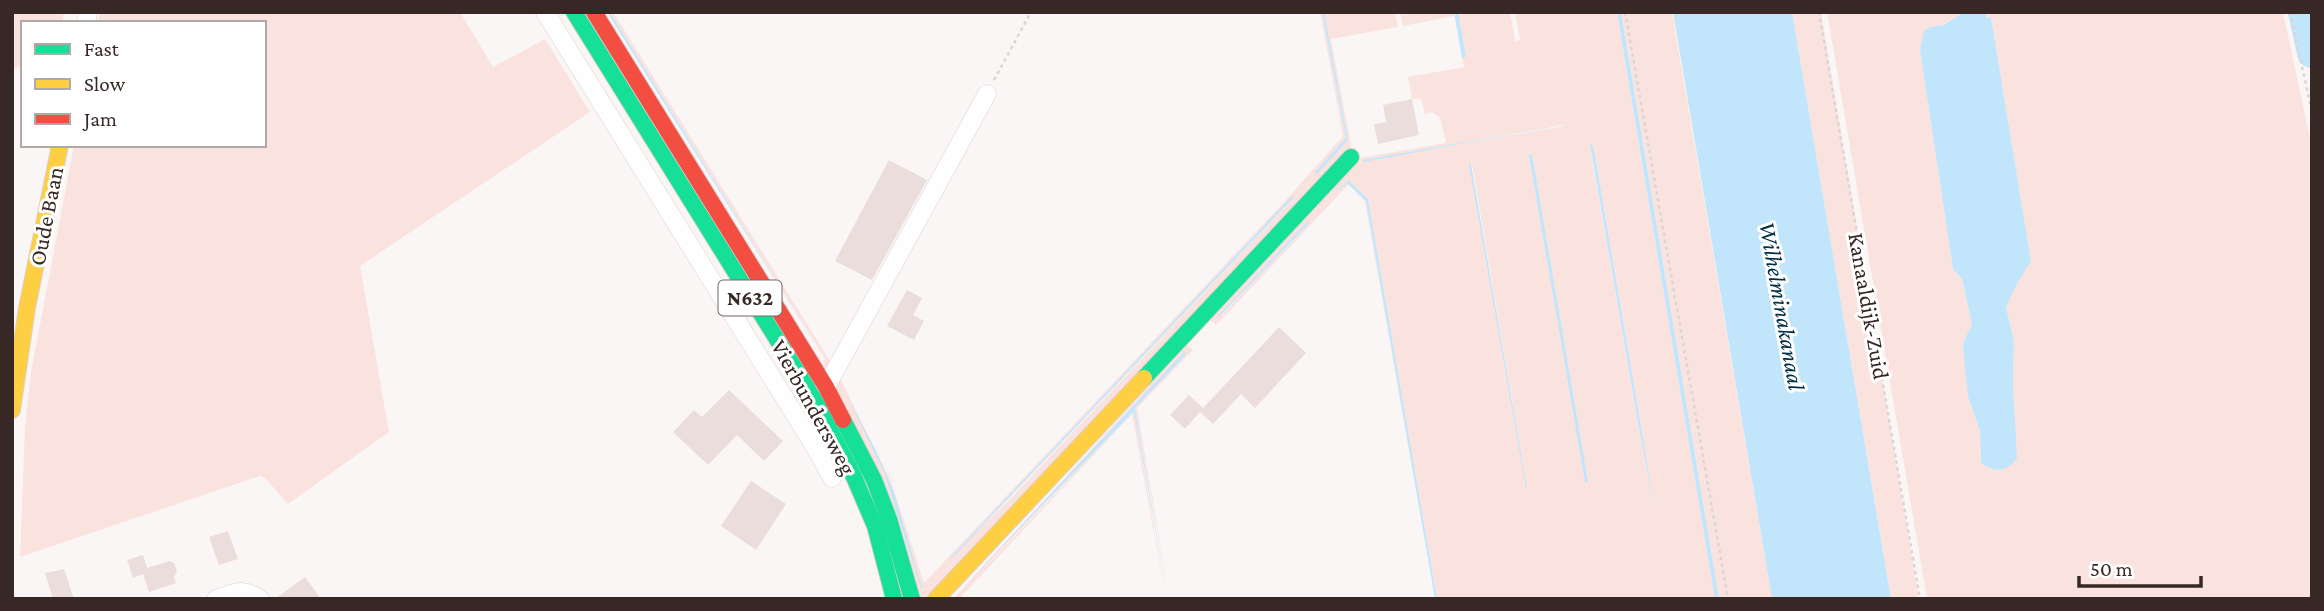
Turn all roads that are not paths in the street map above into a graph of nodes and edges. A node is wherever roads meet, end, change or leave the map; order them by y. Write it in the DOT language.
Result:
graph roads {
  1 [pos="545,12"];
  2 [pos="574,12"];
  3 [pos="594,12"];
  4 [pos="987,94"];
  5 [pos="60,147"];
  6 [pos="1351,157"];
  7 [pos="820,393"];
  8 [pos="12,410"];
  9 [pos="795,414"];
  10 [pos="832,478"];
  11 [pos="216,599"];
  12 [pos="260,599"];
  13 [pos="894,599"];
  14 [pos="912,599"];
  15 [pos="936,599"];
  1 -- 9 [label="street, Vierbundersweg"];
  2 -- 7 [label="street, Vierbundersweg / N632"];
  3 -- 7 [label="street, Vierbundersweg"];
  4 -- 7 [label="street, Vierbundersweg"];
  5 -- 8 [label="street, Oude Baan"];
  6 -- 15 [label="street"];
  7 -- 9 [label="street"];
  7 -- 13 [label="street, Vierbundersweg / N632"];
  7 -- 14 [label="street, Vierbundersweg"];
  9 -- 10 [label="street, Vierbundersweg"];
  11 -- 12 [label="street"];
}
